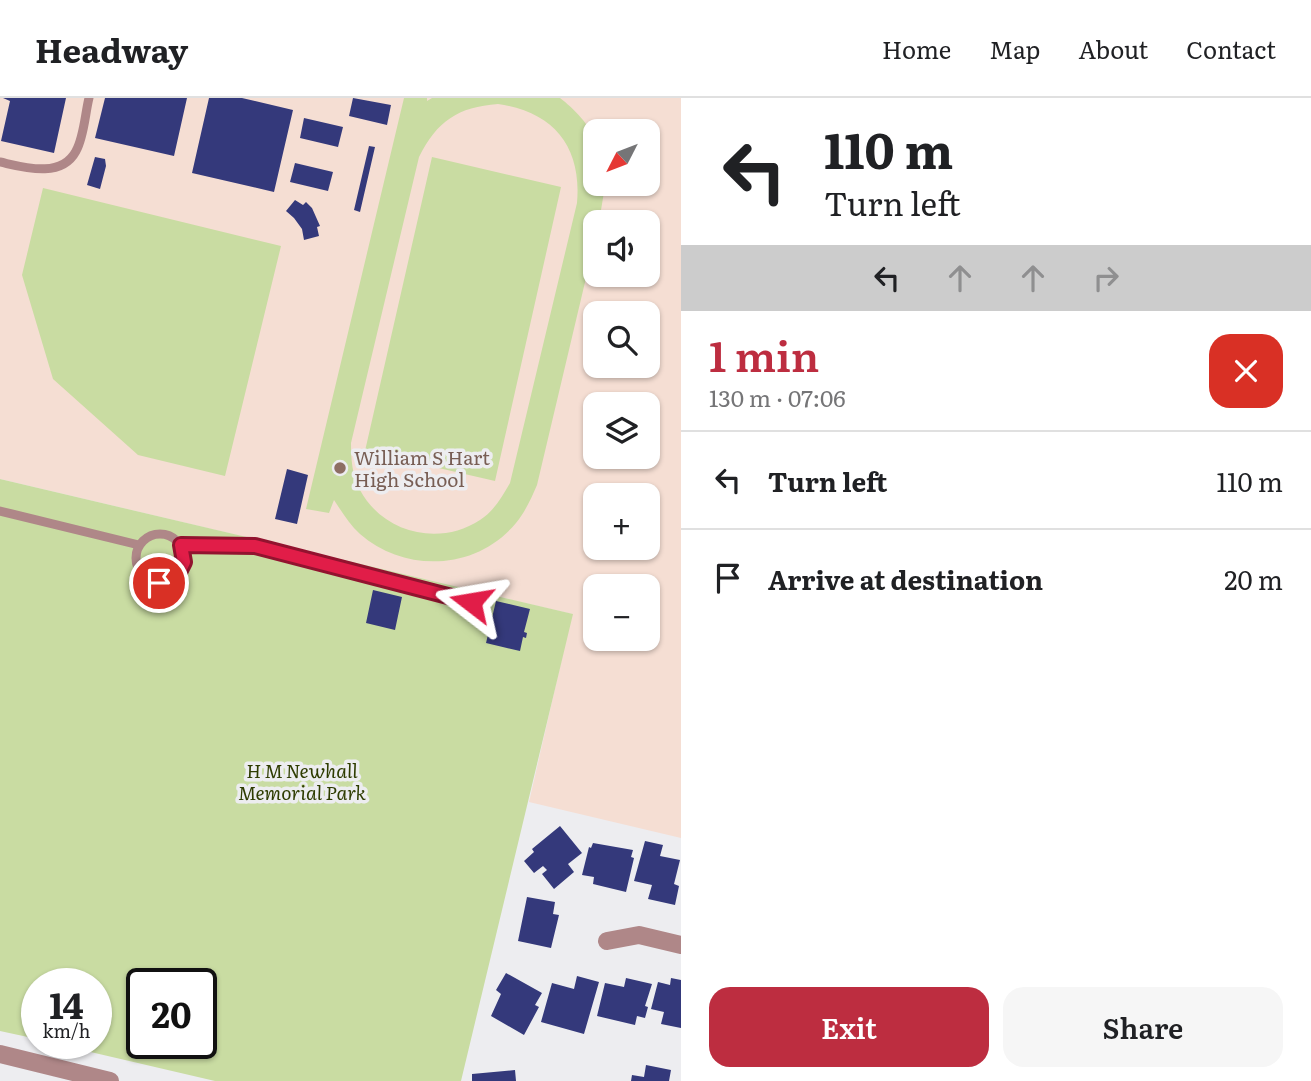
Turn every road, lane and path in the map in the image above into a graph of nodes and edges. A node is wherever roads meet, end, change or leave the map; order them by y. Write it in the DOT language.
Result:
graph roads {
  1 [pos="89,98"];
  2 [pos="0,162"];
  3 [pos="0,512"];
  4 [pos="139,545"];
  5 [pos="181,545"];
  6 [pos="471,602"];
  7 [pos="607,941"];
  8 [pos="681,945"];
  9 [pos="0,1054"];
  10 [pos="110,1081"];
  1 -- 2 [label="lane"];
  3 -- 4 [label="lane"];
  4 -- 5 [label="lane"];
  4 -- 5 [label="lane"];
  5 -- 6 [label="lane"];
  7 -- 8 [label="street"];
  9 -- 10 [label="street"];
}
